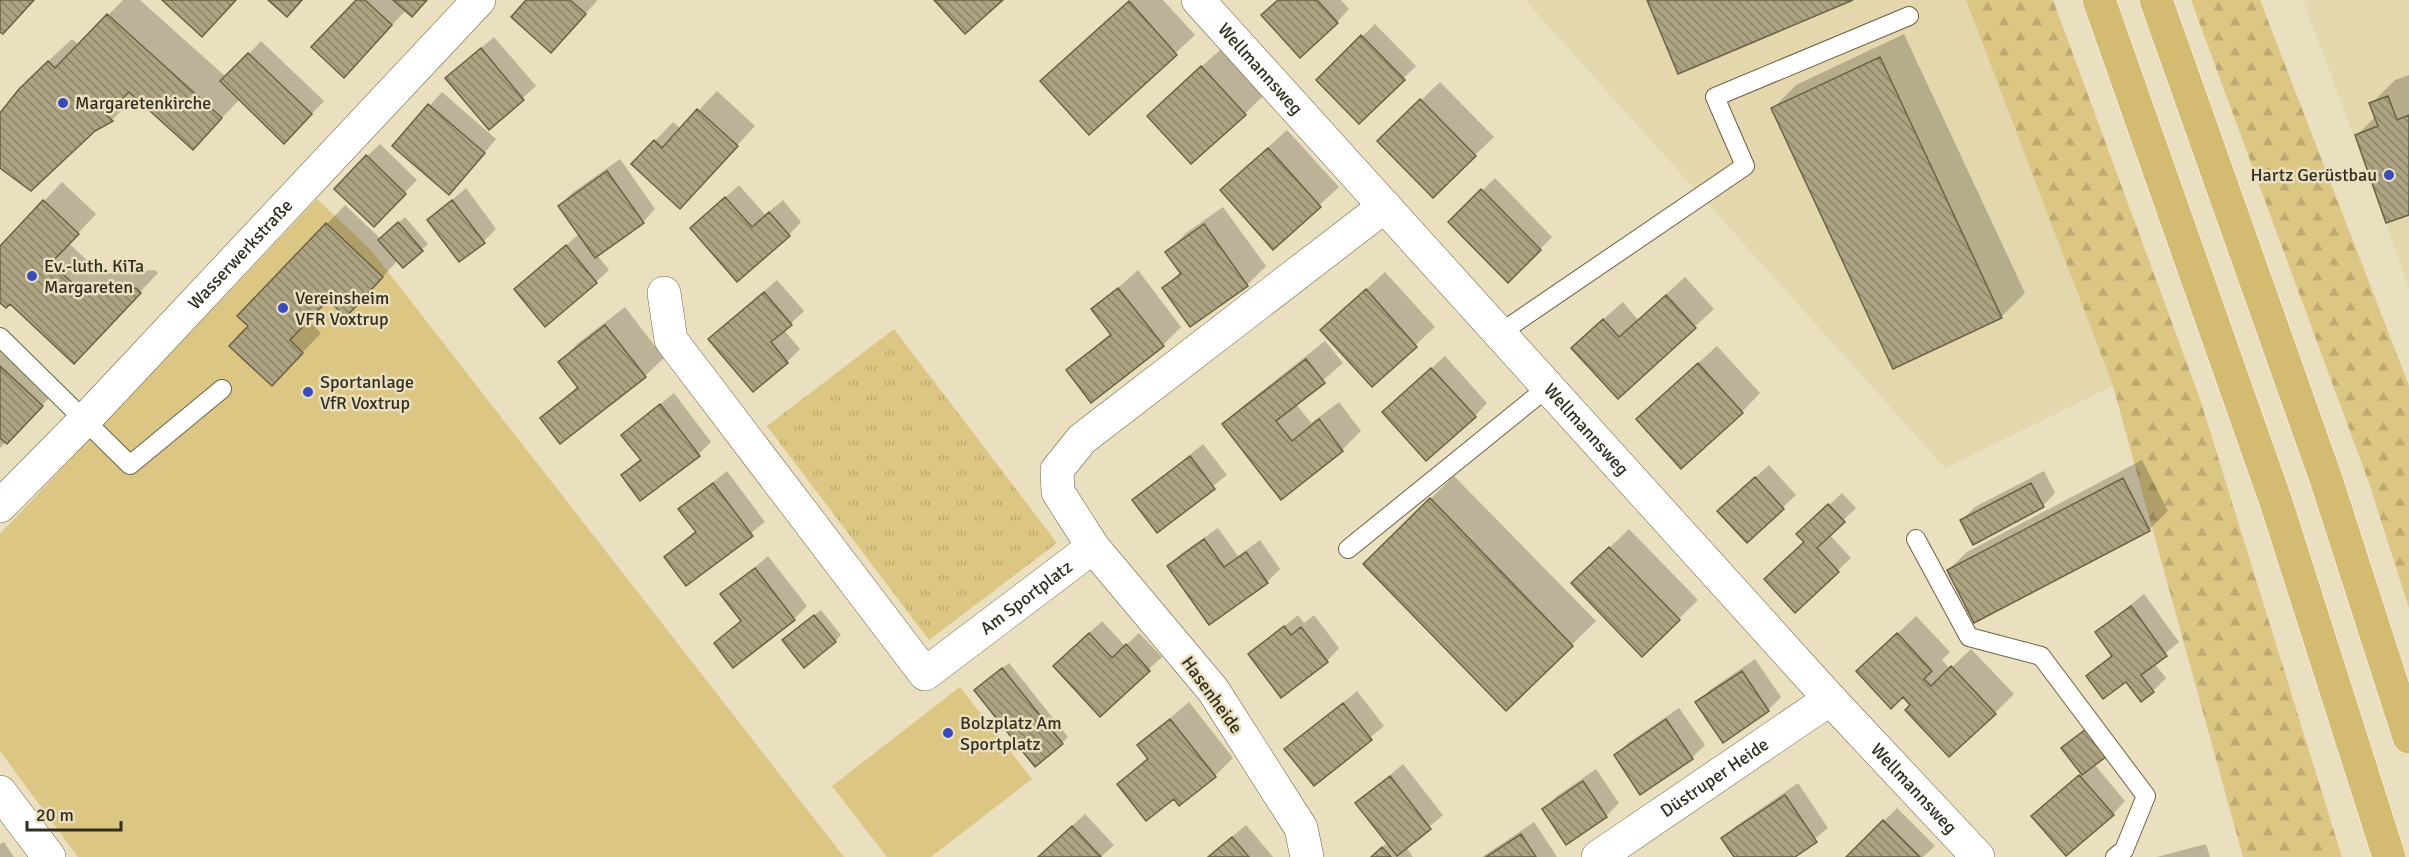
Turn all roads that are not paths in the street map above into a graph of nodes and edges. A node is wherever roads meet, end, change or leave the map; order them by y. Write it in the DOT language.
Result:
graph roads {
  1 [pos="479,0"];
  2 [pos="1198,0"];
  3 [pos="2098,0"];
  4 [pos="2156,0"];
  5 [pos="1909,16"];
  6 [pos="1385,206"];
  7 [pos="664,293"];
  8 [pos="1500,333"];
  9 [pos="0,337"];
  10 [pos="1548,387"];
  11 [pos="222,389"];
  12 [pos="84,421"];
  13 [pos="0,506"];
  14 [pos="1916,539"];
  15 [pos="1094,547"];
  16 [pos="1348,549"];
  17 [pos="1830,699"];
  18 [pos="2409,737"];
  19 [pos="0,792"];
  20 [pos="48,857"];
  21 [pos="1307,857"];
  22 [pos="1598,857"];
  23 [pos="1978,857"];
  24 [pos="2115,857"];
  25 [pos="2389,857"];
  1 -- 12 [label="street, Wasserwerkstraße"];
  2 -- 6 [label="street, Wellmannsweg"];
  3 -- 25 [label="highway"];
  4 -- 18 [label="highway"];
  5 -- 8 [label="lane"];
  6 -- 8 [label="street, Wellmannsweg"];
  6 -- 15 [label="street"];
  7 -- 15 [label="street, Am Sportplatz"];
  8 -- 10 [label="street, Wellmannsweg"];
  9 -- 12 [label="lane"];
  10 -- 16 [label="lane"];
  10 -- 17 [label="street, Wellmannsweg"];
  11 -- 12 [label="lane"];
  12 -- 13 [label="street, Wasserwerkstraße"];
  14 -- 24 [label="lane"];
  15 -- 21 [label="street, Hasenheide"];
  17 -- 22 [label="street, Düstruper Heide"];
  17 -- 23 [label="street, Wellmannsweg"];
  19 -- 20 [label="street"];
}
